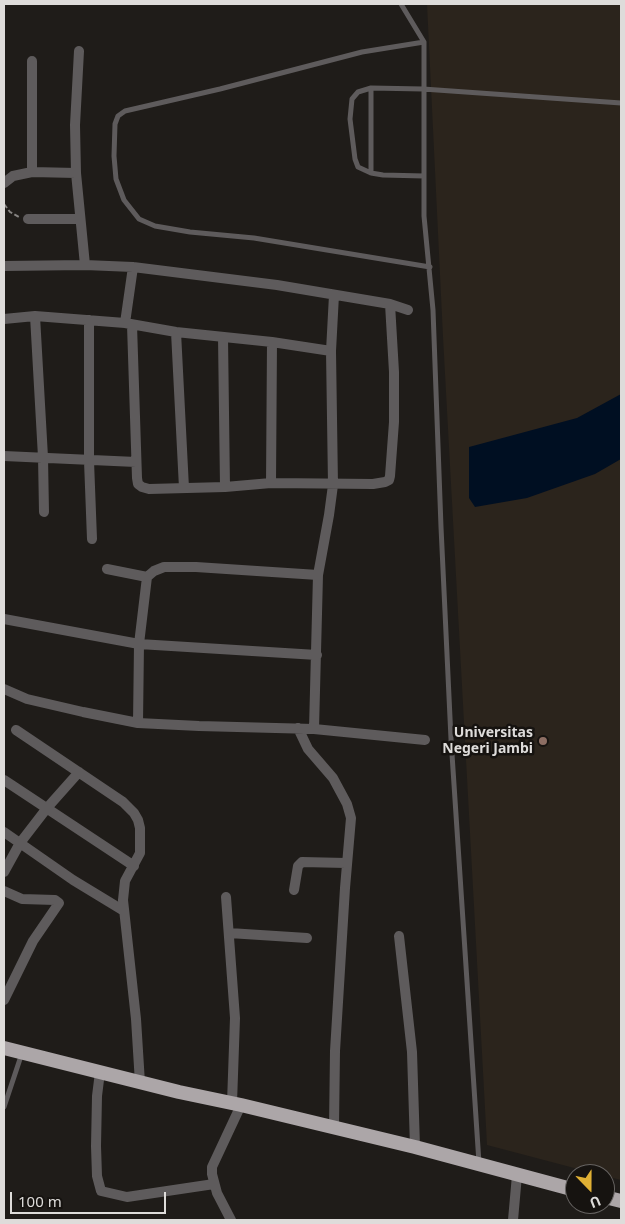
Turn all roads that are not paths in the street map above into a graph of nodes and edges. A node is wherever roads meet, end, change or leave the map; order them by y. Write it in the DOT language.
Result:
graph roads {
  1 [pos="402,4"];
  2 [pos="424,42"];
  3 [pos="79,51"];
  4 [pos="32,61"];
  5 [pos="372,88"];
  6 [pos="423,89"];
  7 [pos="621,103"];
  8 [pos="32,172"];
  9 [pos="76,173"];
  10 [pos="370,173"];
  11 [pos="424,176"];
  12 [pos="4,183"];
  13 [pos="28,219"];
  14 [pos="80,219"];
  15 [pos="85,265"];
  16 [pos="4,266"];
  17 [pos="133,266"];
  18 [pos="430,267"];
  19 [pos="334,295"];
  20 [pos="390,304"];
  21 [pos="408,310"];
  22 [pos="36,316"];
  23 [pos="4,319"];
  24 [pos="89,320"];
  25 [pos="129,324"];
  26 [pos="176,332"];
  27 [pos="223,337"];
  28 [pos="272,342"];
  29 [pos="331,350"];
  30 [pos="4,456"];
  31 [pos="43,457"];
  32 [pos="89,461"];
  33 [pos="136,462"];
  34 [pos="271,483"];
  35 [pos="333,485"];
  36 [pos="225,487"];
  37 [pos="184,488"];
  38 [pos="44,512"];
  39 [pos="92,539"];
  40 [pos="107,569"];
  41 [pos="318,575"];
  42 [pos="147,577"];
  43 [pos="4,619"];
  44 [pos="138,644"];
  45 [pos="317,655"];
  46 [pos="4,689"];
  47 [pos="138,723"];
  48 [pos="298,728"];
  49 [pos="314,729"];
  50 [pos="16,730"];
  51 [pos="424,740"];
  52 [pos="79,772"];
  53 [pos="4,780"];
  54 [pos="47,808"];
  55 [pos="4,832"];
  56 [pos="20,843"];
  57 [pos="346,863"];
  58 [pos="134,866"];
  59 [pos="4,872"];
  60 [pos="294,890"];
  61 [pos="4,892"];
  62 [pos="226,897"];
  63 [pos="124,911"];
  64 [pos="229,933"];
  65 [pos="399,936"];
  66 [pos="307,938"];
  67 [pos="4,1000"];
  68 [pos="4,1048"];
  69 [pos="22,1052"];
  70 [pos="100,1072"];
  71 [pos="140,1083"];
  72 [pos="237,1104"];
  73 [pos="4,1107"];
  74 [pos="334,1127"];
  75 [pos="415,1148"];
  76 [pos="480,1164"];
  77 [pos="517,1175"];
  78 [pos="214,1184"];
  79 [pos="565,1187"];
  80 [pos="230,1220"];
  81 [pos="513,1220"];
  1 -- 2 [label="lane"];
  2 -- 6 [label="lane"];
  2 -- 18 [label="lane"];
  3 -- 9 [label="street"];
  4 -- 8 [label="street"];
  5 -- 6 [label="lane"];
  5 -- 10 [label="lane"];
  5 -- 10 [label="lane"];
  6 -- 7 [label="lane"];
  6 -- 11 [label="lane"];
  8 -- 9 [label="street"];
  8 -- 12 [label="street"];
  9 -- 14 [label="street"];
  10 -- 11 [label="lane"];
  11 -- 18 [label="lane"];
  13 -- 14 [label="street"];
  14 -- 15 [label="street"];
  15 -- 16 [label="street"];
  15 -- 17 [label="street"];
  17 -- 19 [label="street"];
  17 -- 25 [label="street"];
  18 -- 76 [label="lane"];
  19 -- 20 [label="street"];
  19 -- 29 [label="street"];
  20 -- 21 [label="street"];
  20 -- 35 [label="street"];
  22 -- 23 [label="street"];
  22 -- 24 [label="street"];
  22 -- 31 [label="street"];
  24 -- 25 [label="street"];
  24 -- 32 [label="street"];
  25 -- 26 [label="street"];
  25 -- 33 [label="street"];
  26 -- 27 [label="street"];
  26 -- 37 [label="street"];
  27 -- 28 [label="street"];
  27 -- 36 [label="street"];
  28 -- 29 [label="street"];
  28 -- 34 [label="street"];
  29 -- 35 [label="street"];
  30 -- 31 [label="street"];
  31 -- 32 [label="street"];
  31 -- 38 [label="street"];
  32 -- 33 [label="street"];
  32 -- 39 [label="street"];
  33 -- 37 [label="street"];
  34 -- 35 [label="street"];
  34 -- 36 [label="street"];
  35 -- 41 [label="street"];
  36 -- 37 [label="street"];
  40 -- 42 [label="street"];
  41 -- 42 [label="street"];
  41 -- 45 [label="street"];
  42 -- 44 [label="street"];
  43 -- 44 [label="street"];
  44 -- 45 [label="street"];
  44 -- 47 [label="street"];
  45 -- 49 [label="street"];
  46 -- 47 [label="street"];
  47 -- 48 [label="street"];
  48 -- 49 [label="street"];
  48 -- 57 [label="street"];
  49 -- 51 [label="street"];
  50 -- 52 [label="street"];
  52 -- 54 [label="street"];
  52 -- 58 [label="street"];
  53 -- 54 [label="street"];
  54 -- 56 [label="street"];
  54 -- 58 [label="street"];
  55 -- 56 [label="street"];
  56 -- 59 [label="street"];
  56 -- 63 [label="street"];
  57 -- 60 [label="street"];
  57 -- 74 [label="street"];
  58 -- 63 [label="street"];
  61 -- 67 [label="street"];
  62 -- 64 [label="street"];
  63 -- 71 [label="street"];
  64 -- 66 [label="street"];
  64 -- 72 [label="street"];
  65 -- 75 [label="street"];
  68 -- 69 [label="highway"];
  69 -- 70 [label="highway"];
  69 -- 73 [label="lane"];
  70 -- 71 [label="highway"];
  70 -- 78 [label="street"];
  71 -- 72 [label="highway"];
  72 -- 74 [label="highway"];
  72 -- 78 [label="street"];
  74 -- 75 [label="highway"];
  75 -- 76 [label="highway"];
  76 -- 77 [label="highway"];
  77 -- 79 [label="highway"];
  77 -- 81 [label="street"];
  78 -- 80 [label="street"];
}
